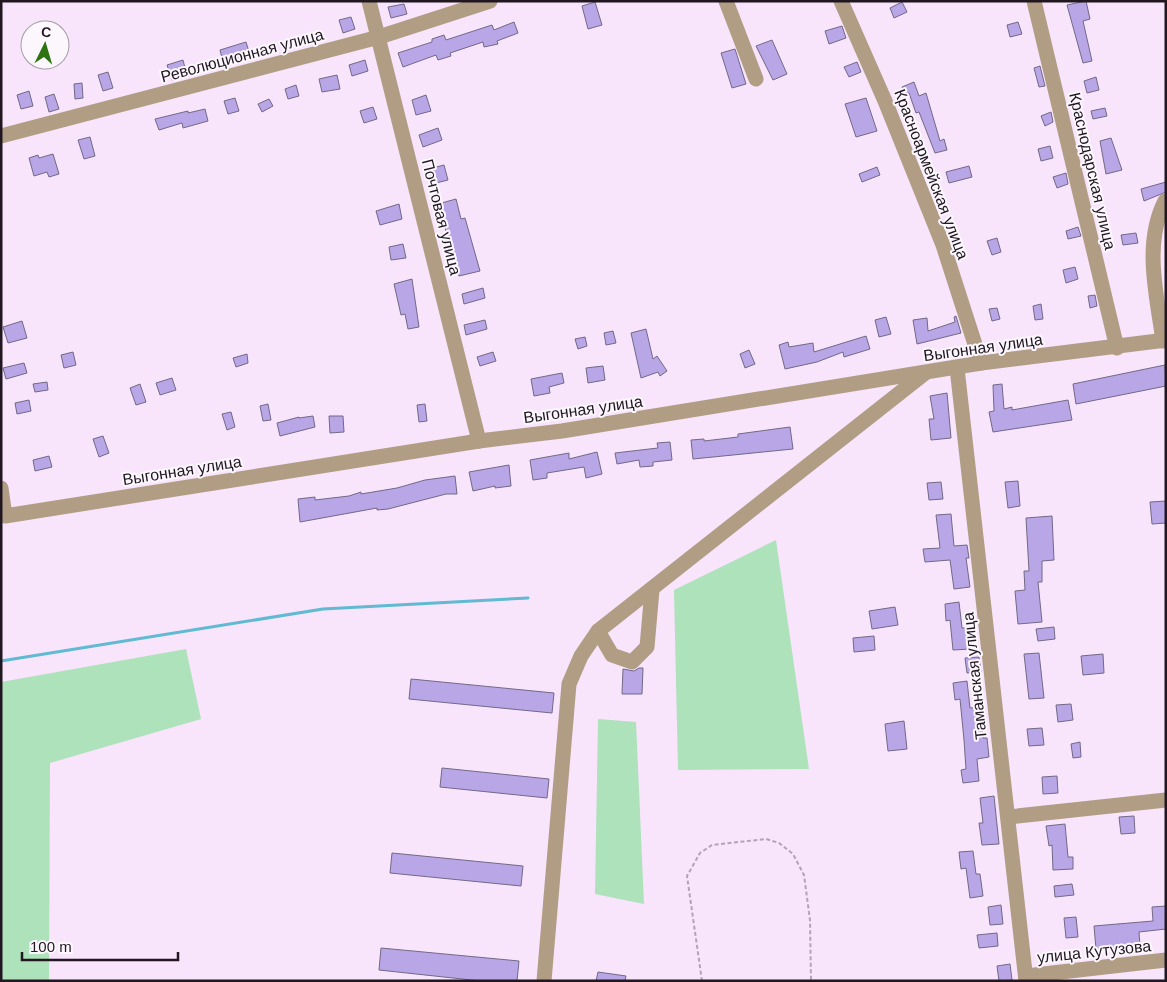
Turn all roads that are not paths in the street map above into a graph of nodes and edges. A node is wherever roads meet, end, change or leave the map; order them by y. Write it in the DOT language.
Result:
graph roads {
  1 [pos="369,1"];
  2 [pos="490,1"];
  3 [pos="726,1"];
  4 [pos="841,1"];
  5 [pos="1034,1"];
  6 [pos="379,37"];
  7 [pos="756,79"];
  8 [pos="1,136"];
  9 [pos="1165,201"];
  10 [pos="1164,341"];
  11 [pos="1117,348"];
  12 [pos="981,364"];
  13 [pos="957,368"];
  14 [pos="926,372"];
  15 [pos="479,441"];
  16 [pos="1,488"];
  17 [pos="652,590"];
  18 [pos="598,631"];
  19 [pos="1166,800"];
  20 [pos="1008,817"];
  21 [pos="1166,960"];
  22 [pos="1026,978"];
  23 [pos="544,981"];
  1 -- 6 [label="street, Почтовая улица"];
  2 -- 6 [label="street, Революционная улица"];
  3 -- 7 [label="street"];
  4 -- 12 [label="street, Красноармейская улица"];
  5 -- 11 [label="street, Краснодарская улица"];
  6 -- 8 [label="street, Революционная улица"];
  6 -- 15 [label="street, Почтовая улица"];
  9 -- 10 [label="street"];
  10 -- 11 [label="street, Выгонная улица"];
  11 -- 12 [label="street, Выгонная улица"];
  12 -- 13 [label="street, Выгонная улица"];
  13 -- 14 [label="street, Выгонная улица"];
  13 -- 20 [label="street, Таманская улица"];
  14 -- 15 [label="street, Выгонная улица"];
  14 -- 17 [label="street"];
  15 -- 16 [label="street, Выгонная улица"];
  17 -- 18 [label="street"];
  17 -- 18 [label="street"];
  18 -- 23 [label="street"];
  19 -- 20 [label="street"];
  20 -- 22 [label="street, Таманская улица"];
  21 -- 22 [label="street, улица Кутузова"];
}
